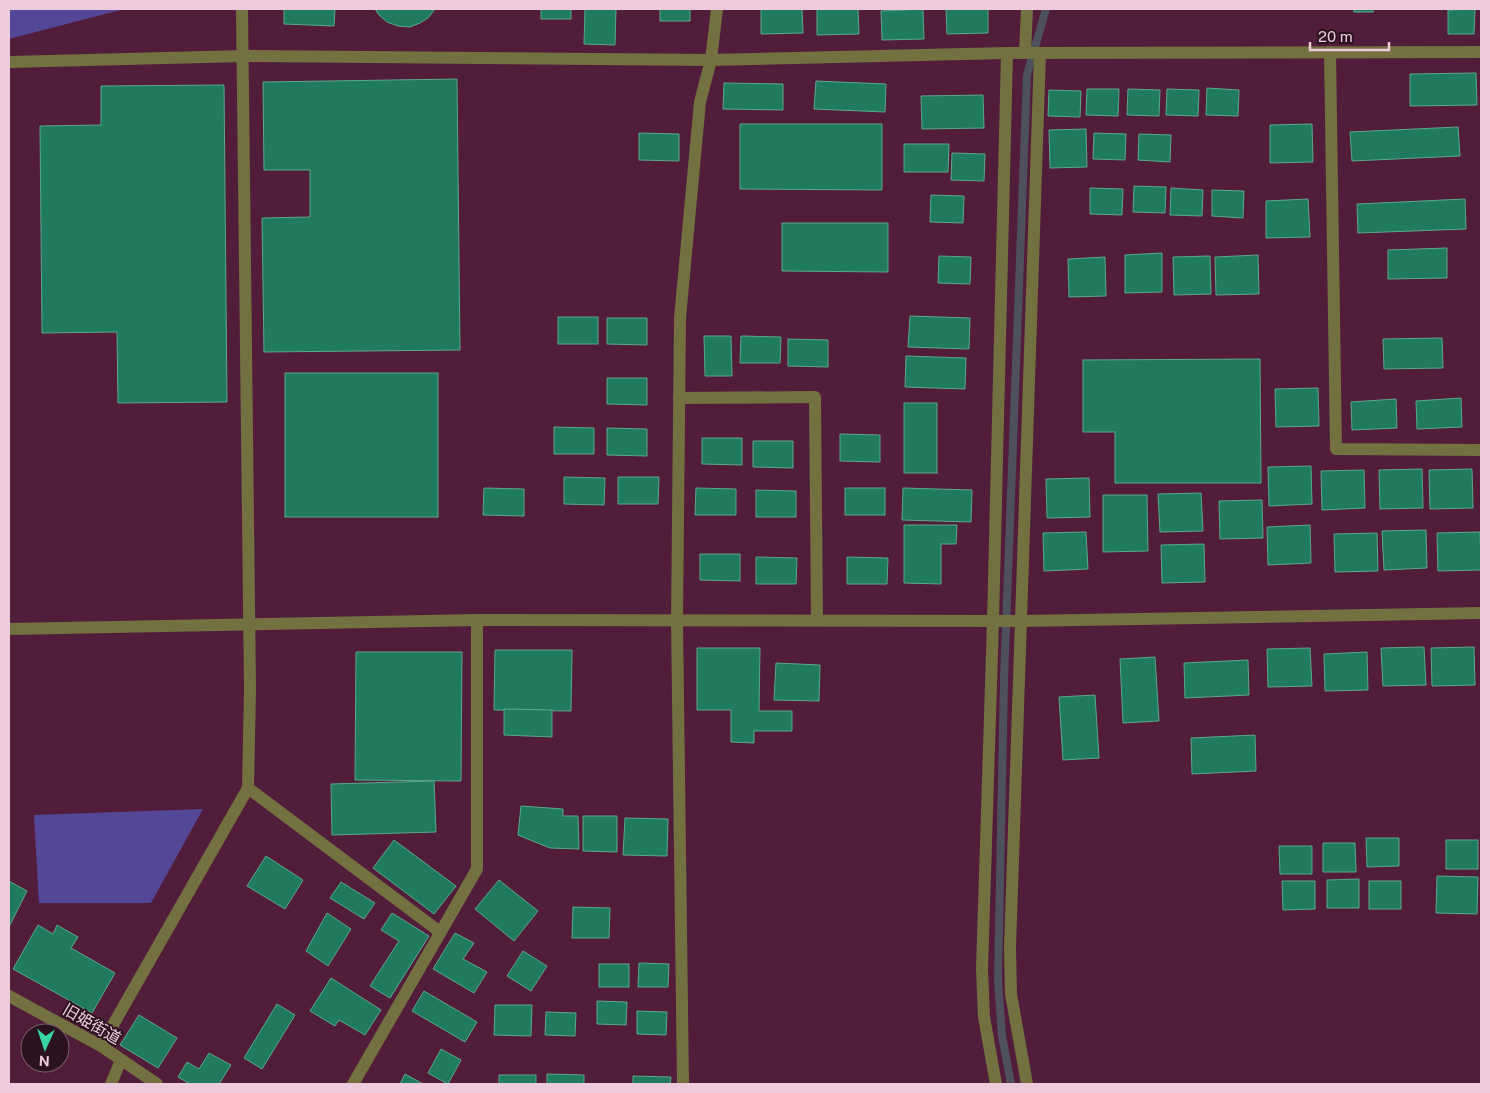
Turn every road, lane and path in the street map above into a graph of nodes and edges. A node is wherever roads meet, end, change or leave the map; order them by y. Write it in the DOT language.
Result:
graph roads {
  1 [pos="242,9"];
  2 [pos="717,9"];
  3 [pos="1027,9"];
  4 [pos="1330,52"];
  5 [pos="1481,52"];
  6 [pos="1007,53"];
  7 [pos="1025,53"];
  8 [pos="1040,53"];
  9 [pos="244,56"];
  10 [pos="711,60"];
  11 [pos="9,62"];
  12 [pos="679,398"];
  13 [pos="1481,450"];
  14 [pos="1481,613"];
  15 [pos="477,620"];
  16 [pos="677,620"];
  17 [pos="817,620"];
  18 [pos="993,621"];
  19 [pos="1020,621"];
  20 [pos="249,624"];
  21 [pos="9,629"];
  22 [pos="248,788"];
  23 [pos="440,932"];
  24 [pos="9,996"];
  25 [pos="100,1046"];
  26 [pos="121,1060"];
  27 [pos="111,1084"];
  28 [pos="157,1084"];
  29 [pos="353,1084"];
  30 [pos="683,1084"];
  31 [pos="996,1084"];
  32 [pos="1027,1084"];
  1 -- 9 [label="street"];
  2 -- 10 [label="street"];
  3 -- 7 [label="street"];
  4 -- 5 [label="street"];
  4 -- 8 [label="street"];
  4 -- 13 [label="street"];
  6 -- 7 [label="street"];
  6 -- 10 [label="street"];
  6 -- 18 [label="street"];
  7 -- 8 [label="street"];
  8 -- 19 [label="street"];
  9 -- 10 [label="street"];
  9 -- 11 [label="street"];
  9 -- 20 [label="street"];
  10 -- 12 [label="street"];
  12 -- 16 [label="street"];
  12 -- 17 [label="street"];
  14 -- 19 [label="street"];
  15 -- 16 [label="street"];
  15 -- 20 [label="street"];
  15 -- 23 [label="street"];
  16 -- 17 [label="street"];
  16 -- 30 [label="street"];
  17 -- 18 [label="street"];
  18 -- 19 [label="street"];
  18 -- 31 [label="street"];
  19 -- 32 [label="street"];
  20 -- 21 [label="street"];
  20 -- 22 [label="street"];
  22 -- 23 [label="street"];
  22 -- 25 [label="street"];
  23 -- 29 [label="street"];
  24 -- 25 [label="street, 旧姫街道"];
  25 -- 26 [label="street, 旧姫街道"];
  26 -- 27 [label="street"];
  26 -- 28 [label="street, 旧姫街道"];
}
